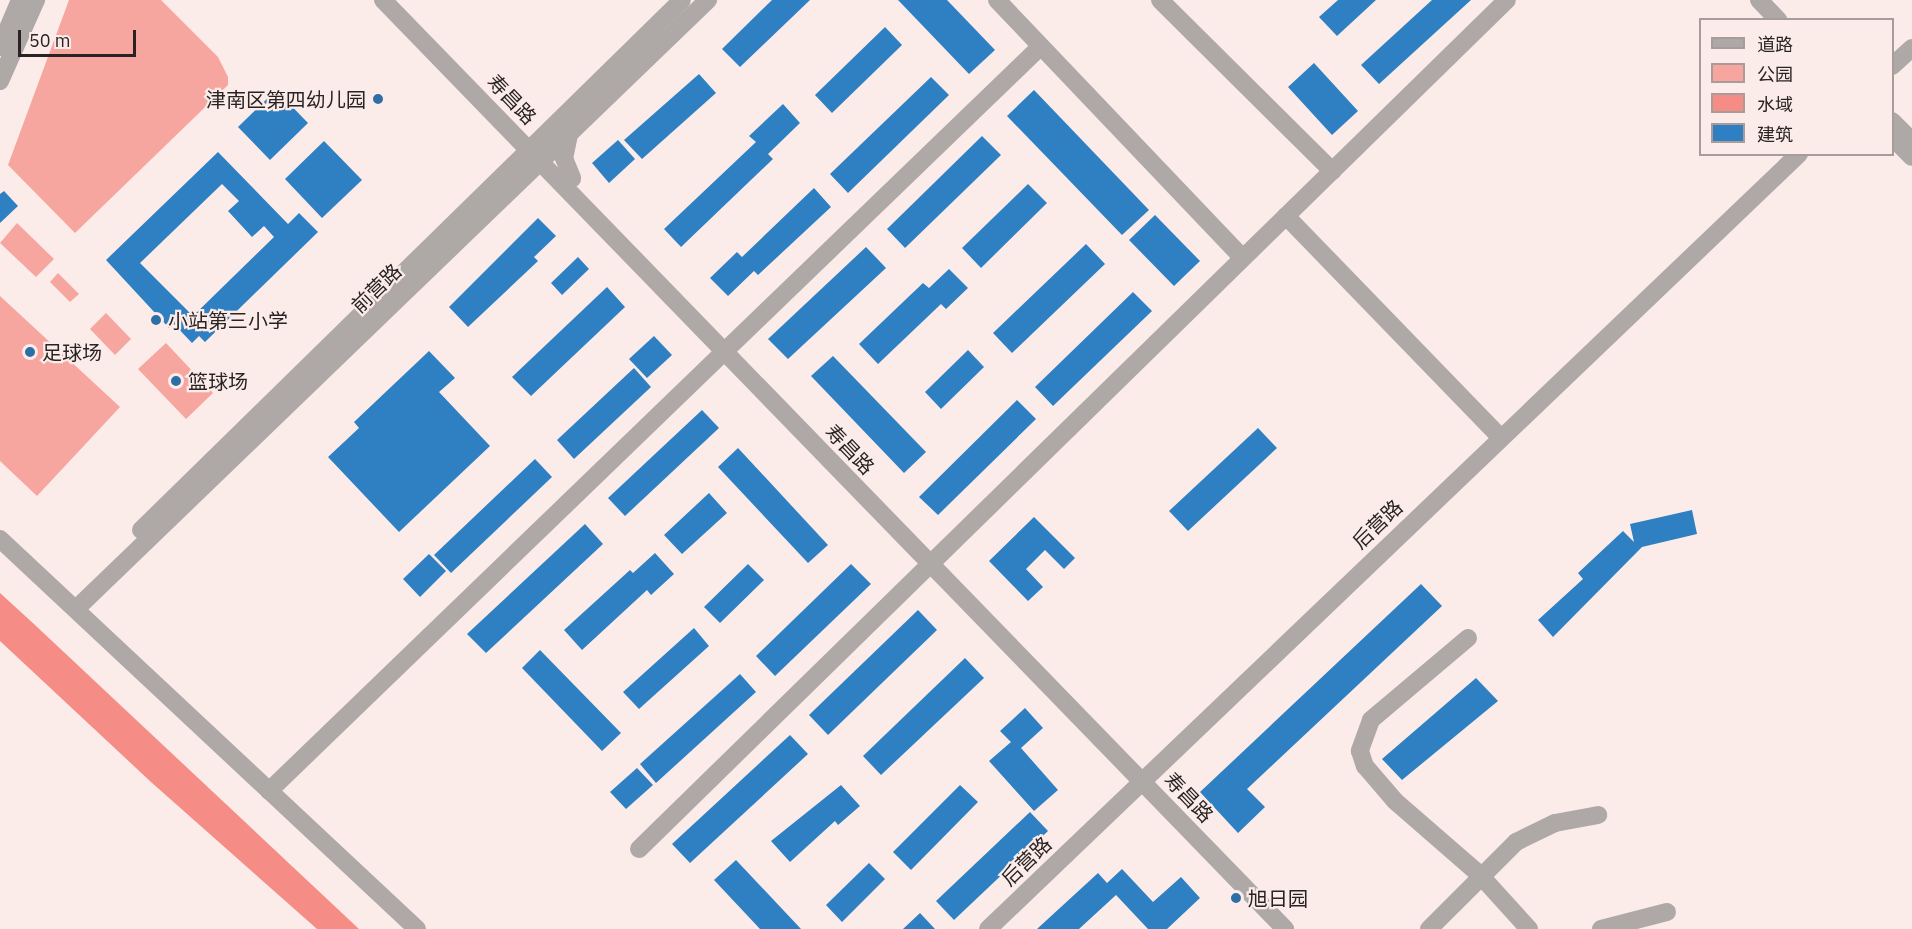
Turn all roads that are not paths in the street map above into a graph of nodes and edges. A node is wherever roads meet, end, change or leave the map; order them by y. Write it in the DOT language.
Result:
graph roads {
  1 [pos="20,0"];
  2 [pos="36,0"];
  3 [pos="382,0"];
  4 [pos="399,0"];
  5 [pos="682,0"];
  6 [pos="708,0"];
  7 [pos="997,0"];
  8 [pos="1160,0"];
  9 [pos="1507,0"];
  10 [pos="1759,0"];
  11 [pos="1775,0"];
  12 [pos="1776,18"];
  13 [pos="1792,18"];
  14 [pos="0,47"];
  15 [pos="1039,48"];
  16 [pos="1912,48"];
  17 [pos="1894,65"];
  18 [pos="0,81"];
  19 [pos="1894,122"];
  20 [pos="563,128"];
  21 [pos="1894,138"];
  22 [pos="1912,141"];
  23 [pos="542,152"];
  24 [pos="1797,156"];
  25 [pos="1912,157"];
  26 [pos="1332,171"];
  27 [pos="568,182"];
  28 [pos="1286,216"];
  29 [pos="1243,258"];
  30 [pos="727,348"];
  31 [pos="1500,437"];
  32 [pos="0,539"];
  33 [pos="934,560"];
  34 [pos="72,605"];
  35 [pos="1468,638"];
  36 [pos="1145,777"];
  37 [pos="269,791"];
  38 [pos="1598,815"];
  39 [pos="639,849"];
  40 [pos="1480,875"];
  41 [pos="1667,912"];
  42 [pos="417,929"];
  43 [pos="988,929"];
  44 [pos="1285,929"];
  45 [pos="1299,929"];
  46 [pos="1429,929"];
  47 [pos="1529,929"];
  48 [pos="1601,929"];
  1 -- 14 [label="street"];
  2 -- 18 [label="street"];
  3 -- 23 [label="street, 寿昌路"];
  4 -- 23 [label="street, 寿昌路"];
  5 -- 20 [label="street"];
  6 -- 20 [label="street"];
  7 -- 15 [label="street"];
  8 -- 26 [label="street"];
  9 -- 26 [label="street"];
  10 -- 12 [label="street"];
  11 -- 13 [label="street"];
  15 -- 29 [label="street"];
  15 -- 30 [label="street"];
  16 -- 17 [label="street"];
  19 -- 22 [label="street"];
  20 -- 23 [label="street"];
  20 -- 27 [label="street"];
  21 -- 25 [label="street"];
  23 -- 27 [label="street, 寿昌路"];
  23 -- 34 [label="street, 前营路"];
  24 -- 31 [label="street, 后营路"];
  26 -- 28 [label="street"];
  27 -- 30 [label="street, 寿昌路"];
  28 -- 29 [label="street"];
  28 -- 31 [label="street"];
  29 -- 33 [label="street"];
  30 -- 33 [label="street, 寿昌路"];
  30 -- 37 [label="street"];
  31 -- 36 [label="street, 后营路"];
  32 -- 34 [label="street"];
  33 -- 36 [label="street, 寿昌路"];
  33 -- 39 [label="street"];
  34 -- 37 [label="street"];
  35 -- 40 [label="street"];
  36 -- 43 [label="street, 后营路"];
  36 -- 44 [label="street, 寿昌路"];
  36 -- 45 [label="street, 寿昌路"];
  37 -- 42 [label="street"];
  38 -- 40 [label="street"];
  40 -- 46 [label="street"];
  40 -- 47 [label="street"];
  41 -- 48 [label="street"];
}
